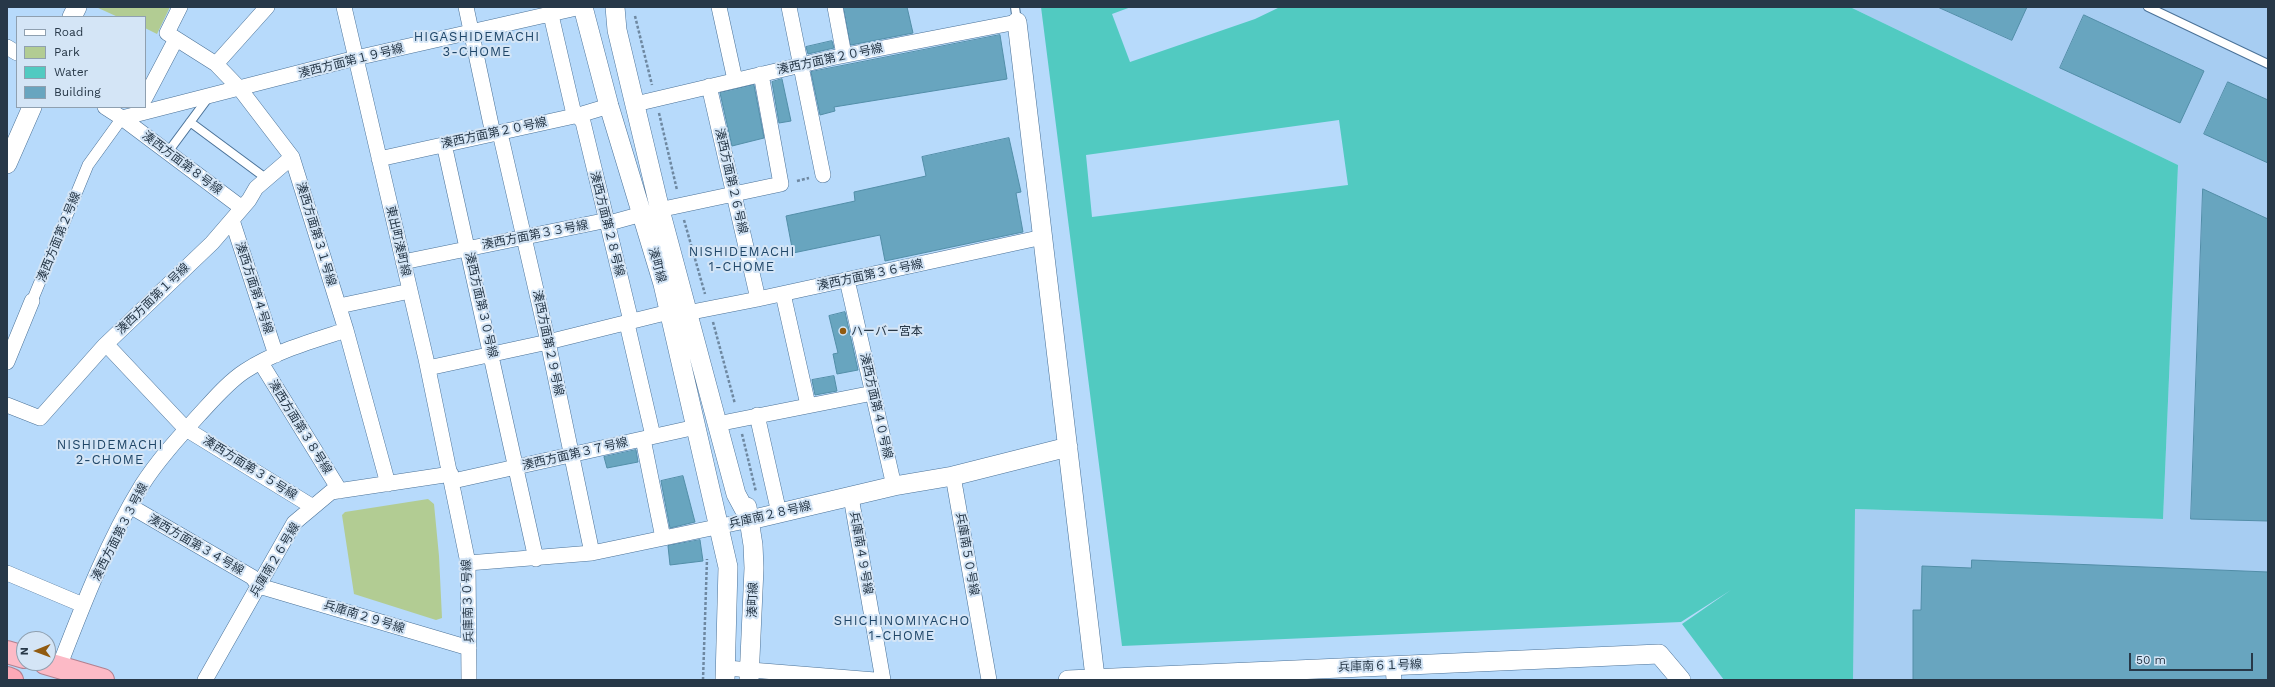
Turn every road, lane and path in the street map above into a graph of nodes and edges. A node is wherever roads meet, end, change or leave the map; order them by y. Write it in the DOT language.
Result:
graph roads {
  1 [pos="77,7"];
  2 [pos="180,7"];
  3 [pos="267,7"];
  4 [pos="344,7"];
  5 [pos="466,7"];
  6 [pos="582,7"];
  7 [pos="616,7"];
  8 [pos="719,7"];
  9 [pos="789,7"];
  10 [pos="835,7"];
  11 [pos="2148,7"];
  12 [pos="1016,14"];
  13 [pos="551,15"];
  14 [pos="72,16"];
  15 [pos="473,33"];
  16 [pos="171,36"];
  17 [pos="7,47"];
  18 [pos="16,52"];
  19 [pos="844,55"];
  20 [pos="356,58"];
  21 [pos="216,64"];
  22 [pos="801,64"];
  23 [pos="2268,64"];
  24 [pos="761,74"];
  25 [pos="735,80"];
  26 [pos="709,86"];
  27 [pos="240,89"];
  28 [pos="146,96"];
  29 [pos="208,97"];
  30 [pos="644,102"];
  31 [pos="609,106"];
  32 [pos="32,108"];
  33 [pos="110,108"];
  34 [pos="133,113"];
  35 [pos="579,115"];
  36 [pos="190,122"];
  37 [pos="497,134"];
  38 [pos="444,144"];
  39 [pos="168,152"];
  40 [pos="292,157"];
  41 [pos="379,159"];
  42 [pos="7,164"];
  43 [pos="824,175"];
  44 [pos="267,179"];
  45 [pos="781,184"];
  46 [pos="734,194"];
  47 [pos="674,207"];
  48 [pos="242,208"];
  49 [pos="642,214"];
  50 [pos="232,220"];
  51 [pos="607,222"];
  52 [pos="524,236"];
  53 [pos="1043,237"];
  54 [pos="468,248"];
  55 [pos="403,262"];
  56 [pos="846,280"];
  57 [pos="410,291"];
  58 [pos="783,294"];
  59 [pos="758,299"];
  60 [pos="32,302"];
  61 [pos="339,306"];
  62 [pos="703,309"];
  63 [pos="669,312"];
  64 [pos="628,323"];
  65 [pos="346,330"];
  66 [pos="548,342"];
  67 [pos="106,344"];
  68 [pos="492,354"];
  69 [pos="276,355"];
  70 [pos="700,358"];
  71 [pos="7,362"];
  72 [pos="261,363"];
  73 [pos="428,368"];
  74 [pos="873,393"];
  75 [pos="7,405"];
  76 [pos="808,405"];
  77 [pos="757,414"];
  78 [pos="733,420"];
  79 [pos="696,427"];
  80 [pos="186,429"];
  81 [pos="648,437"];
  82 [pos="1068,447"];
  83 [pos="571,455"];
  84 [pos="517,467"];
  85 [pos="953,476"];
  86 [pos="452,478"];
  87 [pos="388,484"];
  88 [pos="894,486"];
  89 [pos="340,490"];
  90 [pos="757,496"];
  91 [pos="851,497"];
  92 [pos="130,506"];
  93 [pos="313,507"];
  94 [pos="779,513"];
  95 [pos="750,520"];
  96 [pos="719,526"];
  97 [pos="663,538"];
  98 [pos="592,553"];
  99 [pos="707,555"];
  100 [pos="536,559"];
  101 [pos="468,563"];
  102 [pos="7,573"];
  103 [pos="259,586"];
  104 [pos="83,605"];
  105 [pos="469,648"];
  106 [pos="56,657"];
  107 [pos="56,666"];
  108 [pos="1393,673"];
  109 [pos="725,674"];
  110 [pos="749,675"];
  111 [pos="1208,676"];
  112 [pos="7,678"];
  113 [pos="1096,679"];
  114 [pos="12,680"];
  115 [pos="103,680"];
  116 [pos="205,680"];
  117 [pos="468,680"];
  118 [pos="703,680"];
  119 [pos="875,680"];
  120 [pos="883,680"];
  121 [pos="989,680"];
  122 [pos="1068,680"];
  123 [pos="1681,680"];
  1 -- 14 [label="street"];
  2 -- 16 [label="street"];
  3 -- 21 [label="street"];
  4 -- 20 [label="street, 東出町湊町線"];
  5 -- 15 [label="street, 湊西方面第２９号線"];
  6 -- 13 [label="street, 湊西方面第１９号線"];
  6 -- 31 [label="street, 湊町線"];
  7 -- 30 [label="street, 湊町線"];
  7 -- 70 [label="street, 湊町線"];
  8 -- 25 [label="street"];
  9 -- 22 [label="street"];
  10 -- 19 [label="street"];
  11 -- 23 [label="lane"];
  12 -- 19 [label="street, 湊西方面第２０号線"];
  12 -- 53 [label="street"];
  13 -- 15 [label="street, 湊西方面第１９号線"];
  13 -- 35 [label="street, 湊西方面第２８号線"];
  15 -- 20 [label="street, 湊西方面第１９号線"];
  15 -- 37 [label="street, 湊西方面第２９号線"];
  16 -- 21 [label="street, 湊西方面第３１号線"];
  16 -- 28 [label="street"];
  17 -- 18 [label="street"];
  19 -- 22 [label="street, 湊西方面第２０号線"];
  20 -- 27 [label="street, 湊西方面第１９号線"];
  20 -- 41 [label="street, 東出町湊町線"];
  21 -- 27 [label="street, 湊西方面第３１号線"];
  22 -- 24 [label="street, 湊西方面第２０号線"];
  22 -- 43 [label="street"];
  24 -- 25 [label="street, 湊西方面第２０号線"];
  24 -- 45 [label="street"];
  25 -- 26 [label="street, 湊西方面第２０号線"];
  26 -- 30 [label="street, 湊西方面第２０号線"];
  26 -- 46 [label="street, 湊西方面第２６号線"];
  27 -- 29 [label="street, 湊西方面第１９号線"];
  27 -- 40 [label="street, 湊西方面第３１号線"];
  29 -- 34 [label="street, 湊西方面第１９号線"];
  29 -- 36 [label="lane"];
  30 -- 47 [label="street, 湊町線"];
  31 -- 35 [label="street, 湊西方面第２０号線"];
  31 -- 49 [label="street, 湊町線"];
  32 -- 42 [label="street"];
  33 -- 34 [label="street, 湊西方面第８号線"];
  34 -- 39 [label="street, 湊西方面第８号線"];
  34 -- 60 [label="street, 湊西方面第２号線"];
  35 -- 37 [label="street, 湊西方面第２０号線"];
  35 -- 51 [label="street, 湊西方面第２８号線"];
  36 -- 39 [label="lane"];
  36 -- 44 [label="lane"];
  37 -- 38 [label="street, 湊西方面第２０号線"];
  37 -- 52 [label="street, 湊西方面第２９号線"];
  38 -- 41 [label="street, 湊西方面第２０号線"];
  38 -- 54 [label="street, 湊西方面第３０号線"];
  39 -- 48 [label="street, 湊西方面第８号線"];
  40 -- 44 [label="street, 湊西方面第１号線"];
  40 -- 61 [label="street, 湊西方面第３１号線"];
  41 -- 55 [label="street, 東出町湊町線"];
  43 -- 45 [label="path"];
  44 -- 48 [label="street, 湊西方面第１号線"];
  45 -- 46 [label="street"];
  46 -- 47 [label="street"];
  46 -- 59 [label="street, 湊西方面第２６号線"];
  47 -- 62 [label="street, 湊町線"];
  47 -- 62 [label="path"];
  48 -- 50 [label="street, 湊西方面第１号線"];
  49 -- 51 [label="street, 湊西方面第３３号線"];
  49 -- 63 [label="street, 湊町線"];
  50 -- 67 [label="street, 湊西方面第１号線"];
  50 -- 69 [label="street, 湊西方面第４号線"];
  51 -- 52 [label="street, 湊西方面第３３号線"];
  51 -- 64 [label="street, 湊西方面第２８号線"];
  52 -- 54 [label="street, 湊西方面第３３号線"];
  52 -- 66 [label="street, 湊西方面第２９号線"];
  53 -- 56 [label="street, 湊西方面第３６号線"];
  53 -- 82 [label="street"];
  54 -- 55 [label="street, 湊西方面第３３号線"];
  54 -- 68 [label="street, 湊西方面第３０号線"];
  55 -- 57 [label="street, 東出町湊町線"];
  56 -- 58 [label="street, 湊西方面第３６号線"];
  56 -- 74 [label="street, 湊西方面第４０号線"];
  57 -- 61 [label="street"];
  57 -- 73 [label="street, 東出町湊町線"];
  58 -- 59 [label="street, 湊西方面第３６号線"];
  58 -- 76 [label="street"];
  59 -- 62 [label="street, 湊西方面第３６号線"];
  60 -- 71 [label="street, 湊西方面第２号線"];
  61 -- 65 [label="street, 湊西方面第３１号線"];
  62 -- 78 [label="street, 湊町線"];
  62 -- 78 [label="path"];
  63 -- 64 [label="street"];
  63 -- 79 [label="street, 湊町線"];
  64 -- 66 [label="street"];
  64 -- 81 [label="street, 湊西方面第２８号線"];
  65 -- 69 [label="street, 湊西方面第３３号線"];
  65 -- 87 [label="street, 湊西方面第３１号線"];
  66 -- 68 [label="street"];
  66 -- 83 [label="street, 湊西方面第２９号線"];
  67 -- 75 [label="street, 湊西方面第１号線"];
  67 -- 80 [label="street, 湊西方面第３５号線"];
  68 -- 73 [label="street"];
  68 -- 84 [label="street, 湊西方面第３０号線"];
  69 -- 72 [label="street, 湊西方面第３３号線"];
  70 -- 95 [label="street, 湊町線"];
  70 -- 96 [label="street, 湊町線"];
  72 -- 80 [label="street, 湊西方面第３３号線"];
  72 -- 89 [label="street, 湊西方面第３８号線"];
  73 -- 86 [label="street, 東出町湊町線"];
  74 -- 76 [label="street"];
  74 -- 88 [label="street, 湊西方面第４０号線"];
  76 -- 77 [label="street"];
  77 -- 78 [label="street"];
  77 -- 94 [label="street"];
  78 -- 90 [label="path"];
  78 -- 95 [label="street, 湊町線"];
  79 -- 81 [label="street, 湊西方面第３７号線"];
  79 -- 96 [label="street, 湊町線"];
  80 -- 92 [label="street, 湊西方面第３３号線"];
  80 -- 93 [label="street, 湊西方面第３５号線"];
  81 -- 83 [label="street, 湊西方面第３７号線"];
  81 -- 97 [label="street, 湊西方面第２８号線"];
  82 -- 85 [label="street, 兵庫南２８号線"];
  82 -- 113 [label="street"];
  83 -- 84 [label="street, 湊西方面第３７号線"];
  83 -- 98 [label="street, 湊西方面第２９号線"];
  84 -- 86 [label="street, 湊西方面第３７号線"];
  84 -- 100 [label="street, 湊西方面第３０号線"];
  85 -- 88 [label="street, 兵庫南２８号線"];
  85 -- 121 [label="street, 兵庫南５０号線"];
  86 -- 87 [label="street, 兵庫南２６号線"];
  86 -- 101 [label="street, 兵庫南３０号線"];
  87 -- 89 [label="street, 兵庫南２６号線"];
  88 -- 91 [label="street, 兵庫南２８号線"];
  89 -- 93 [label="street, 兵庫南２６号線"];
  91 -- 94 [label="street, 兵庫南２８号線"];
  91 -- 120 [label="street, 兵庫南４９号線"];
  92 -- 103 [label="street, 湊西方面第３４号線"];
  92 -- 104 [label="street, 湊西方面第３３号線"];
  93 -- 103 [label="street, 兵庫南２６号線"];
  94 -- 95 [label="street, 兵庫南２８号線"];
  95 -- 96 [label="street, 兵庫南２８号線"];
  95 -- 110 [label="street, 湊町線"];
  96 -- 97 [label="street, 兵庫南２８号線"];
  96 -- 109 [label="street, 湊町線"];
  97 -- 98 [label="street, 兵庫南２８号線"];
  98 -- 100 [label="street, 兵庫南２８号線"];
  99 -- 118 [label="path"];
  100 -- 101 [label="street, 兵庫南２８号線"];
  101 -- 105 [label="street, 兵庫南３０号線"];
  102 -- 104 [label="street"];
  103 -- 105 [label="street, 兵庫南２９号線"];
  103 -- 116 [label="street, 兵庫南２６号線"];
  104 -- 106 [label="street, 湊西方面第３３号線"];
  105 -- 117 [label="street, 兵庫南３０号線"];
  107 -- 115 [label="highway"];
  108 -- 111 [label="street, 兵庫南６１号線"];
  108 -- 123 [label="street, 兵庫南６１号線"];
  109 -- 110 [label="street"];
  110 -- 119 [label="street"];
  111 -- 113 [label="street, 兵庫南６１号線"];
  112 -- 114 [label="highway"];
  113 -- 122 [label="street, 兵庫南６１号線"];
}
